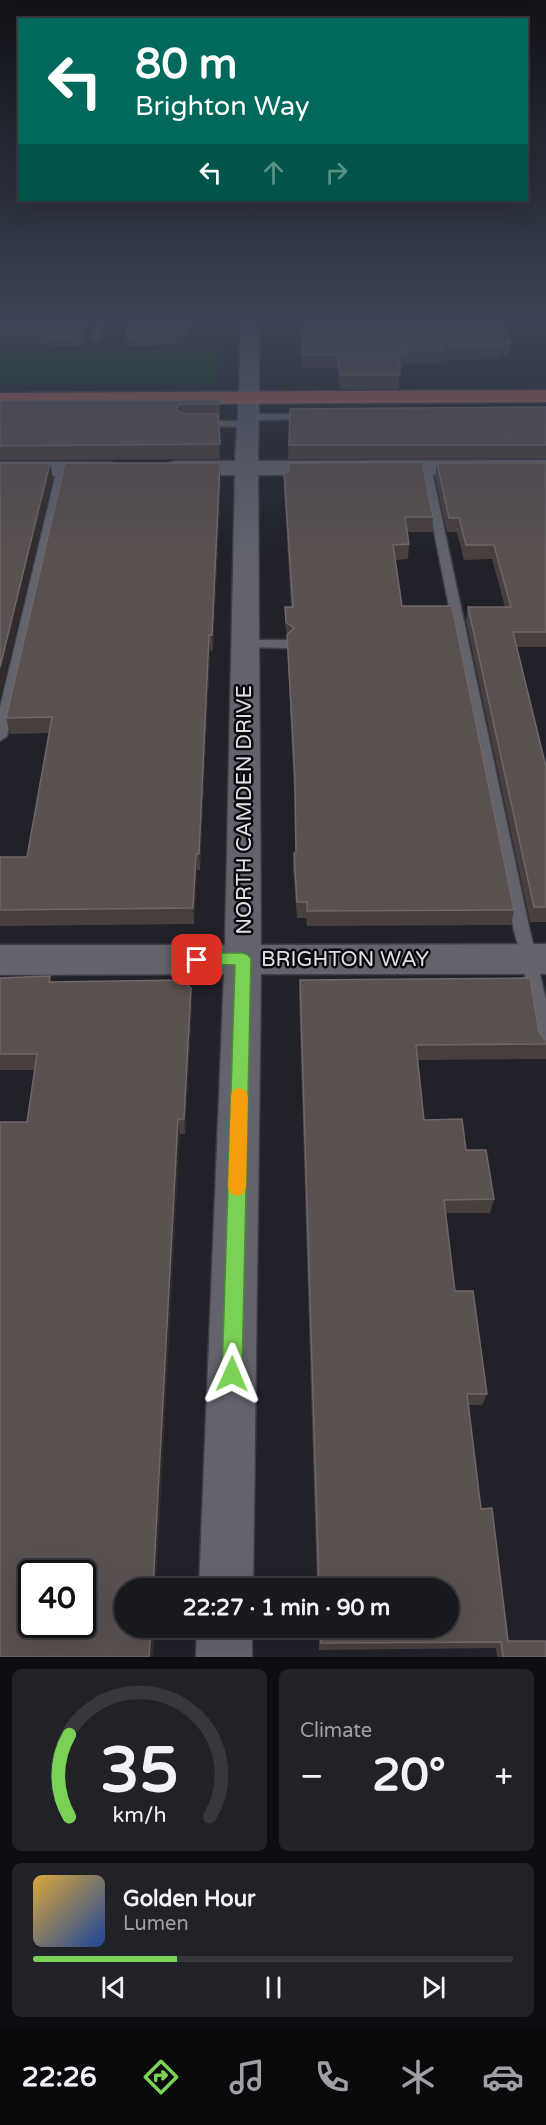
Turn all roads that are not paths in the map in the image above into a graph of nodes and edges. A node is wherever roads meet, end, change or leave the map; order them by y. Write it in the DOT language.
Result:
graph roads {
  1 [pos="248,397"];
  2 [pos="525,397"];
  3 [pos="0,399"];
  4 [pos="248,415"];
  5 [pos="220,417"];
  6 [pos="184,423"];
  7 [pos="426,467"];
  8 [pos="546,467"];
  9 [pos="246,468"];
  10 [pos="0,469"];
  11 [pos="62,469"];
  12 [pos="286,644"];
  13 [pos="245,645"];
  14 [pos="0,735"];
  15 [pos="243,959"];
  16 [pos="538,959"];
  17 [pos="0,960"];
  18 [pos="546,1047"];
  19 [pos="226,1578"];
  20 [pos="225,1638"];
  21 [pos="224,1657"];
  1 -- 4 [label="street, NORTH CAMDEN DRIVE"];
  2 -- 4 [label="main road"];
  3 -- 4 [label="main road"];
  4 -- 4 [label="lane"];
  4 -- 5 [label="lane"];
  4 -- 6 [label="lane"];
  4 -- 9 [label="street, NORTH CAMDEN DRIVE"];
  7 -- 8 [label="street"];
  7 -- 9 [label="street"];
  7 -- 16 [label="lane"];
  9 -- 11 [label="street"];
  9 -- 13 [label="street, NORTH CAMDEN DRIVE"];
  10 -- 11 [label="street"];
  11 -- 14 [label="lane"];
  12 -- 13 [label="lane"];
  13 -- 15 [label="street, NORTH CAMDEN DRIVE"];
  15 -- 16 [label="street, BRIGHTON WAY"];
  15 -- 17 [label="street, BRIGHTON WAY"];
  15 -- 19 [label="street, NORTH CAMDEN DRIVE"];
  16 -- 18 [label="lane"];
  20 -- 21 [label="street"];
}
